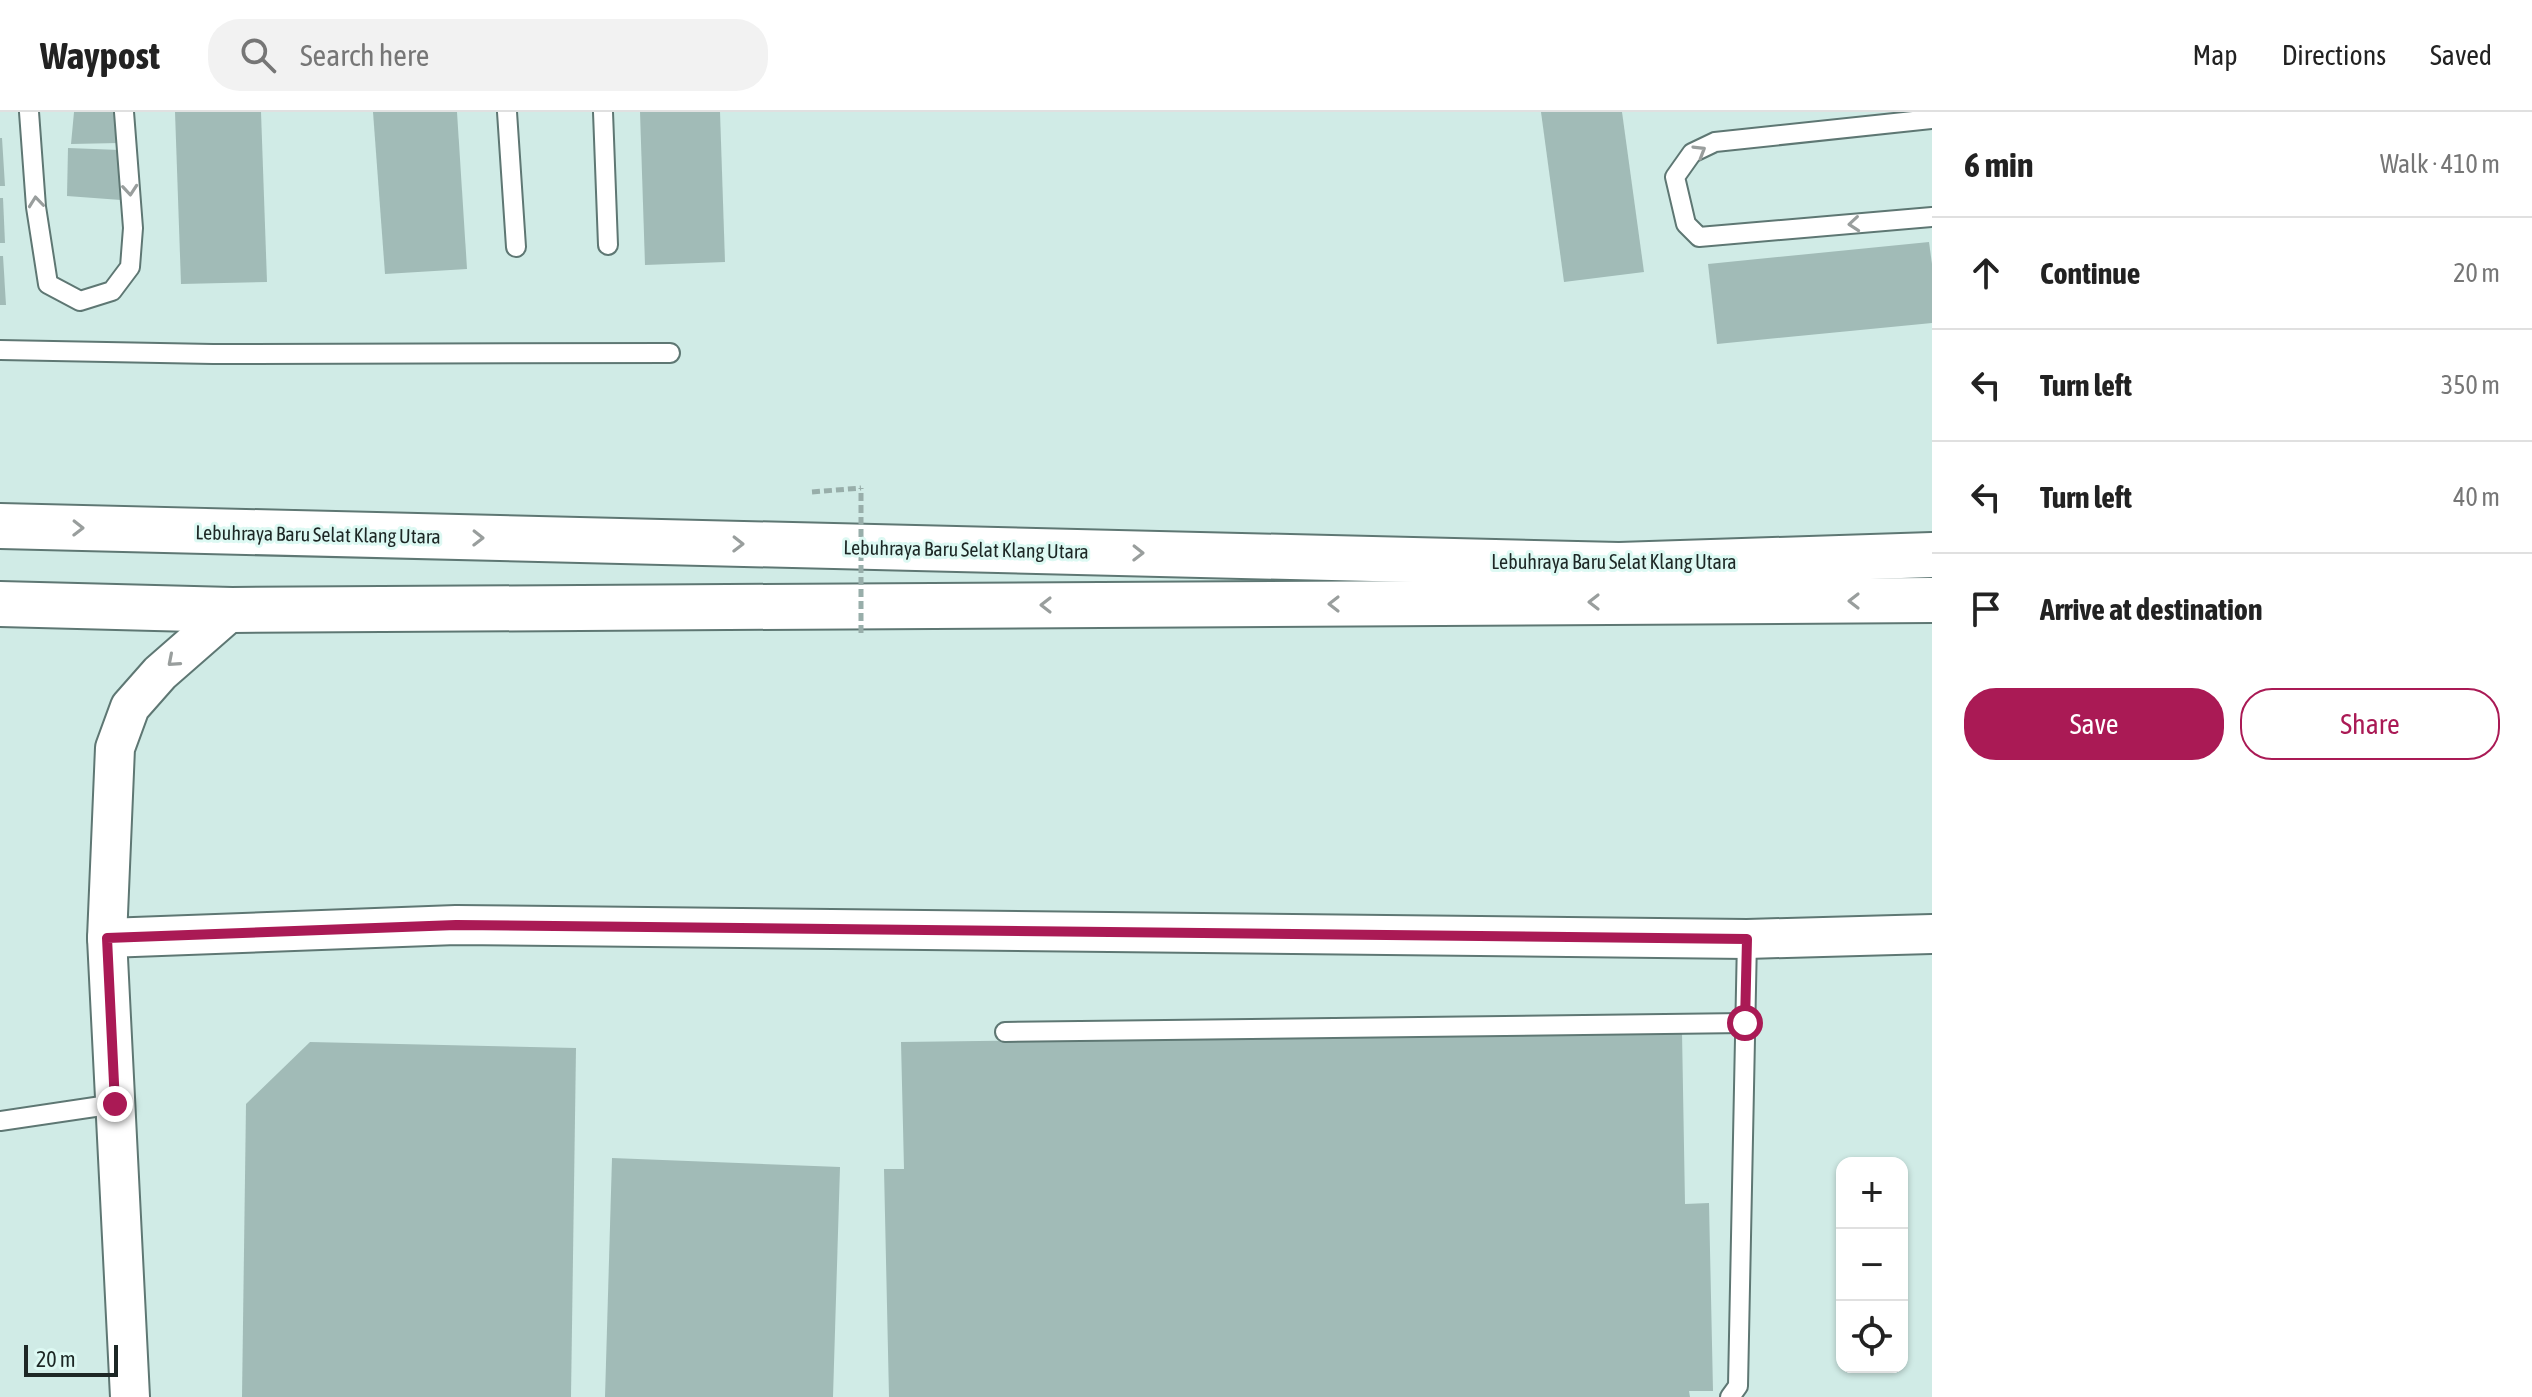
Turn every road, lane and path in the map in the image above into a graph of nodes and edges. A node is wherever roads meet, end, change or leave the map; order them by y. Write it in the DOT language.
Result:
graph roads {
  1 [pos="29,112"];
  2 [pos="124,112"];
  3 [pos="507,112"];
  4 [pos="603,112"];
  5 [pos="1932,119"];
  6 [pos="1932,217"];
  7 [pos="608,245"];
  8 [pos="516,247"];
  9 [pos="0,350"];
  10 [pos="670,353"];
  11 [pos="812,492"];
  12 [pos="0,526"];
  13 [pos="1932,555"];
  14 [pos="1932,600"];
  15 [pos="0,604"];
  16 [pos="232,610"];
  17 [pos="861,633"];
  18 [pos="1932,934"];
  19 [pos="107,938"];
  20 [pos="1747,939"];
  21 [pos="1745,1023"];
  22 [pos="1005,1032"];
  23 [pos="115,1104"];
  24 [pos="0,1121"];
  25 [pos="130,1397"];
  26 [pos="1730,1397"];
  2 -- 1 [label="lane, one-way"];
  3 -- 8 [label="lane"];
  4 -- 7 [label="lane"];
  6 -- 5 [label="lane, one-way"];
  9 -- 10 [label="lane"];
  11 -- 17 [label="path, bridge"];
  12 -- 13 [label="highway, Lebuhraya Baru Selat Klang Utara, one-way"];
  14 -- 16 [label="highway, Lebuhraya Baru Selat Klang Utara, one-way"];
  15 -- 16 [label="highway, Lebuhraya Baru Selat Klang Utara"];
  16 -- 19 [label="street, one-way"];
  18 -- 20 [label="street"];
  19 -- 20 [label="street"];
  19 -- 23 [label="street"];
  20 -- 21 [label="lane"];
  21 -- 22 [label="lane"];
  21 -- 26 [label="lane"];
  23 -- 24 [label="lane"];
  23 -- 25 [label="street"];
}
